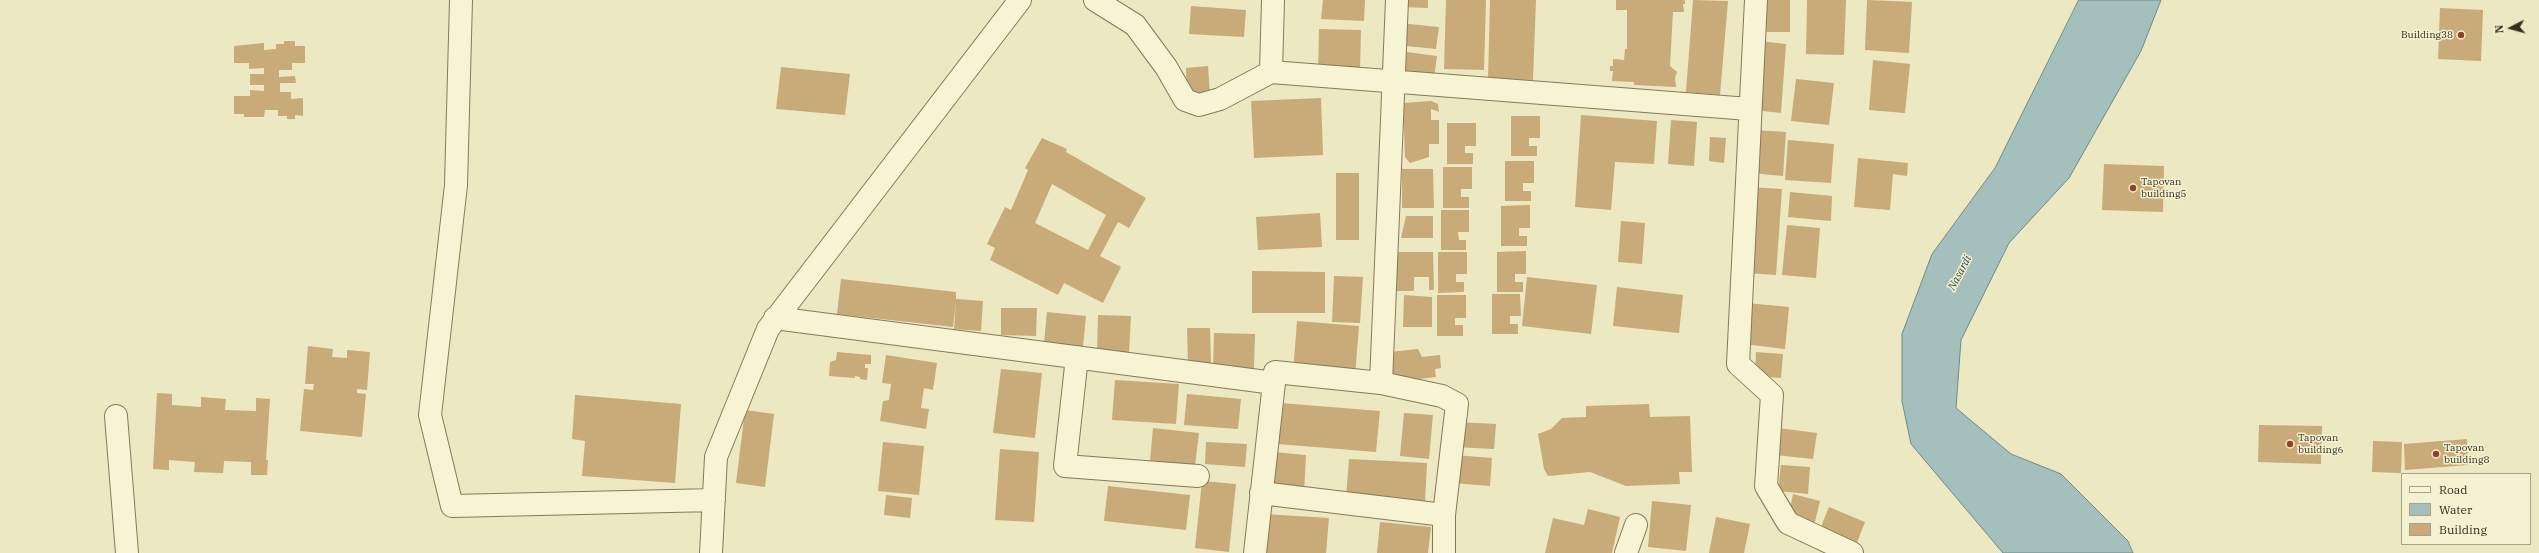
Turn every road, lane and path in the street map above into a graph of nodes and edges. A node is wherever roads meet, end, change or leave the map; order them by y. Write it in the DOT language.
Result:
graph roads {
  1 [pos="461,0"];
  2 [pos="1020,0"];
  3 [pos="1095,0"];
  4 [pos="1274,0"];
  5 [pos="1397,0"];
  6 [pos="1756,0"];
  7 [pos="1271,72"];
  8 [pos="1394,83"];
  9 [pos="1749,109"];
  10 [pos="776,318"];
  11 [pos="1077,358"];
  12 [pos="1274,383"];
  13 [pos="1381,383"];
  14 [pos="116,416"];
  15 [pos="1198,476"];
  16 [pos="1261,494"];
  17 [pos="714,500"];
  18 [pos="1444,515"];
  19 [pos="1636,525"];
  20 [pos="127,553"];
  21 [pos="711,553"];
  22 [pos="1255,553"];
  23 [pos="1444,553"];
  24 [pos="1626,553"];
  25 [pos="1852,553"];
  1 -- 17 [label="street"];
  2 -- 10 [label="street"];
  3 -- 7 [label="street"];
  4 -- 7 [label="street"];
  5 -- 8 [label="street"];
  6 -- 9 [label="street"];
  7 -- 8 [label="street"];
  8 -- 9 [label="street"];
  8 -- 13 [label="street"];
  9 -- 25 [label="street"];
  10 -- 11 [label="street"];
  10 -- 17 [label="street"];
  11 -- 12 [label="street"];
  11 -- 15 [label="street"];
  12 -- 13 [label="street"];
  12 -- 16 [label="street"];
  13 -- 18 [label="street"];
  14 -- 20 [label="street"];
  16 -- 18 [label="street"];
  16 -- 22 [label="street"];
  17 -- 21 [label="street"];
  18 -- 23 [label="street"];
  19 -- 24 [label="street"];
}
